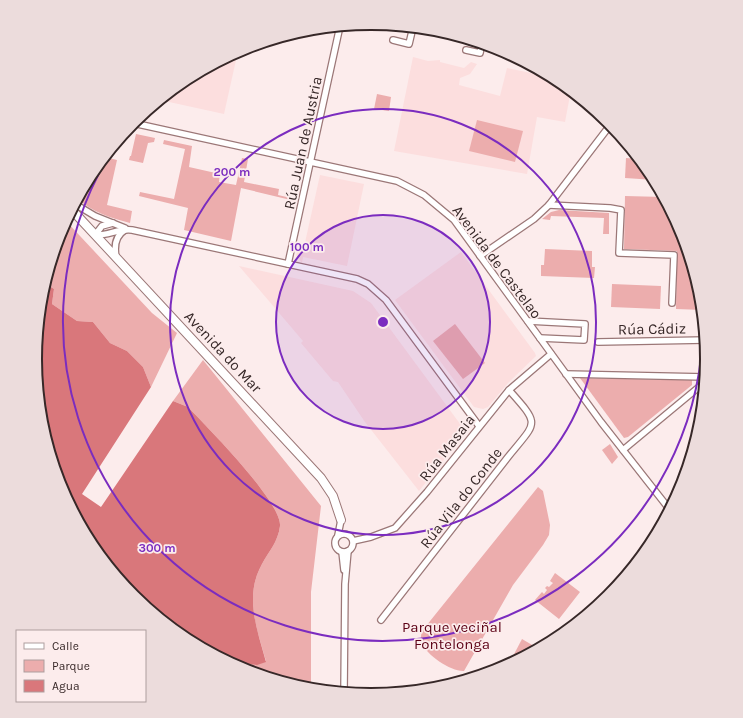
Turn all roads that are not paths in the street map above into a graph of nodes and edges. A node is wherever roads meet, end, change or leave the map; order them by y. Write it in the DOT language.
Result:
graph roads {
  1 [pos="339,32"];
  2 [pos="412,33"];
  3 [pos="393,40"];
  4 [pos="481,49"];
  5 [pos="466,50"];
  6 [pos="141,125"];
  7 [pos="607,129"];
  8 [pos="310,162"];
  9 [pos="549,205"];
  10 [pos="80,207"];
  11 [pos="76,214"];
  12 [pos="113,223"];
  13 [pos="128,229"];
  14 [pos="95,235"];
  15 [pos="480,256"];
  16 [pos="117,258"];
  17 [pos="288,264"];
  18 [pos="672,304"];
  19 [pos="528,321"];
  20 [pos="540,338"];
  21 [pos="700,340"];
  22 [pos="598,342"];
  23 [pos="551,354"];
  24 [pos="566,374"];
  25 [pos="700,377"];
  26 [pos="699,387"];
  27 [pos="509,390"];
  28 [pos="479,426"];
  29 [pos="623,450"];
  30 [pos="667,506"];
  31 [pos="341,520"];
  32 [pos="347,534"];
  33 [pos="338,535"];
  34 [pos="353,541"];
  35 [pos="345,552"];
  36 [pos="381,620"];
  37 [pos="344,686"];
  1 -- 8 [label="street, Rúa Juan de Austria"];
  2 -- 3 [label="street"];
  4 -- 5 [label="street"];
  6 -- 8 [label="street, Avenida de Castelao"];
  7 -- 9 [label="street"];
  8 -- 15 [label="street, Avenida de Castelao"];
  8 -- 17 [label="street, Rúa Juan de Austria"];
  9 -- 15 [label="street"];
  9 -- 18 [label="street"];
  10 -- 12 [label="street"];
  11 -- 14 [label="street, Avenida do Mar"];
  12 -- 13 [label="street"];
  12 -- 14 [label="street"];
  13 -- 14 [label="street"];
  13 -- 16 [label="street"];
  13 -- 17 [label="street"];
  14 -- 16 [label="street, Avenida do Mar"];
  15 -- 19 [label="street, Avenida de Castelao"];
  16 -- 31 [label="street, Avenida do Mar"];
  17 -- 28 [label="street"];
  19 -- 20 [label="street, Avenida de Castelao"];
  19 -- 20 [label="street"];
  20 -- 23 [label="street, Avenida de Castelao"];
  21 -- 22 [label="street, Rúa Cádiz"];
  23 -- 24 [label="street, Avenida de Castelao"];
  23 -- 27 [label="street, Rúa Masaia"];
  24 -- 25 [label="street"];
  24 -- 29 [label="street, Avenida de Castelao"];
  26 -- 29 [label="street"];
  27 -- 28 [label="street, Rúa Masaia"];
  27 -- 36 [label="street, Rúa Vila do Conde"];
  28 -- 34 [label="street, Rúa Masaia"];
  29 -- 30 [label="street, Avenida de Castelao"];
  31 -- 32 [label="street, Avenida do Mar"];
  31 -- 33 [label="street, Avenida do Mar"];
  32 -- 33 [label="street"];
  32 -- 34 [label="street"];
  33 -- 35 [label="street"];
  34 -- 35 [label="street"];
  35 -- 37 [label="street"];
}
